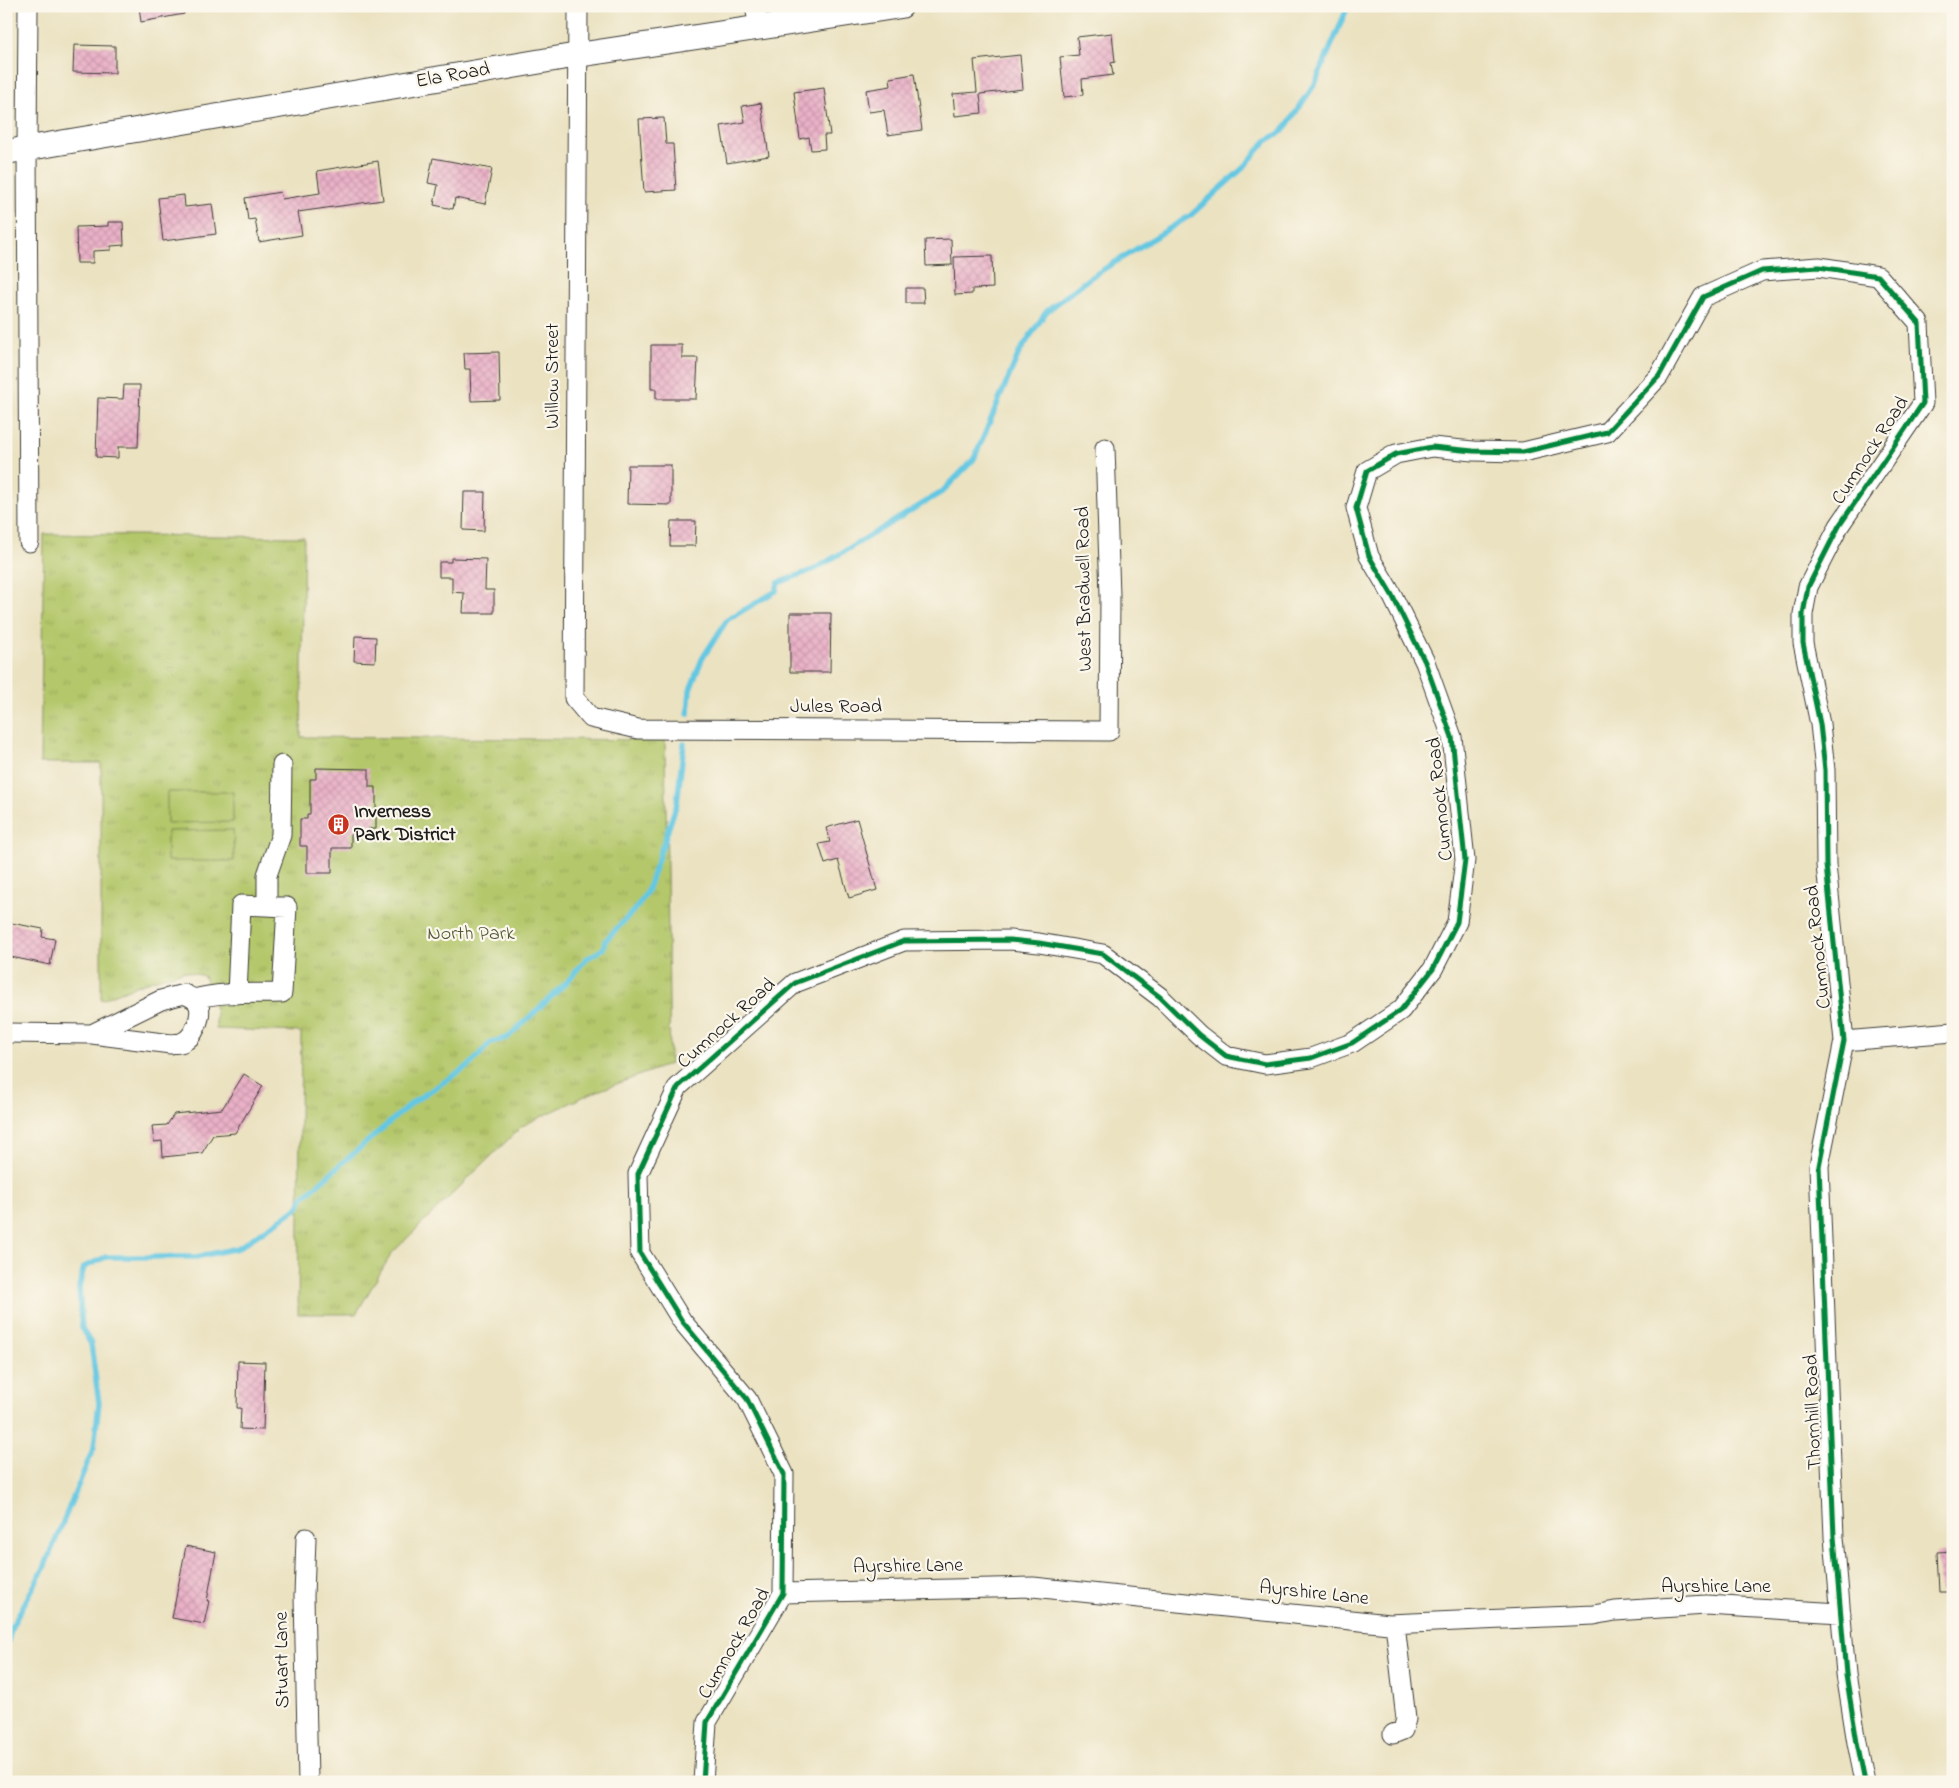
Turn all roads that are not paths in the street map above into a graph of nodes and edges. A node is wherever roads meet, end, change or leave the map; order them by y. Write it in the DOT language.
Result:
graph roads {
  1 [pos="28,6"];
  2 [pos="578,6"];
  3 [pos="900,6"];
  4 [pos="757,17"];
  5 [pos="578,55"];
  6 [pos="16,150"];
  7 [pos="1105,448"];
  8 [pos="29,542"];
  9 [pos="574,698"];
  10 [pos="1109,731"];
  11 [pos="282,764"];
  12 [pos="267,906"];
  13 [pos="237,994"];
  14 [pos="194,998"];
  15 [pos="1953,1032"];
  16 [pos="6,1033"];
  17 [pos="92,1034"];
  18 [pos="1844,1041"];
  19 [pos="306,1538"];
  20 [pos="783,1592"];
  21 [pos="1841,1613"];
  22 [pos="1395,1624"];
  23 [pos="1393,1734"];
  24 [pos="308,1782"];
  25 [pos="703,1782"];
  26 [pos="1865,1782"];
  1 -- 6 [label="street"];
  2 -- 5 [label="street, Willow Street"];
  3 -- 4 [label="main road, Ela Road"];
  4 -- 5 [label="main road, Ela Road"];
  5 -- 6 [label="main road, Ela Road"];
  5 -- 9 [label="street, Willow Street"];
  6 -- 8 [label="street"];
  7 -- 10 [label="street, West Bradwell Road"];
  9 -- 10 [label="street, Jules Road"];
  11 -- 12 [label="street"];
  12 -- 13 [label="street"];
  12 -- 13 [label="street"];
  13 -- 14 [label="street"];
  14 -- 17 [label="street"];
  14 -- 17 [label="street"];
  15 -- 18 [label="street"];
  16 -- 17 [label="street"];
  18 -- 20 [label="street, Cumnock Road"];
  18 -- 21 [label="street, Thornhill Road"];
  19 -- 24 [label="street, Stuart Lane"];
  20 -- 22 [label="street, Ayrshire Lane"];
  20 -- 25 [label="street, Cumnock Road"];
  21 -- 22 [label="street, Ayrshire Lane"];
  21 -- 26 [label="street, Thornhill Road"];
  22 -- 23 [label="street"];
}
